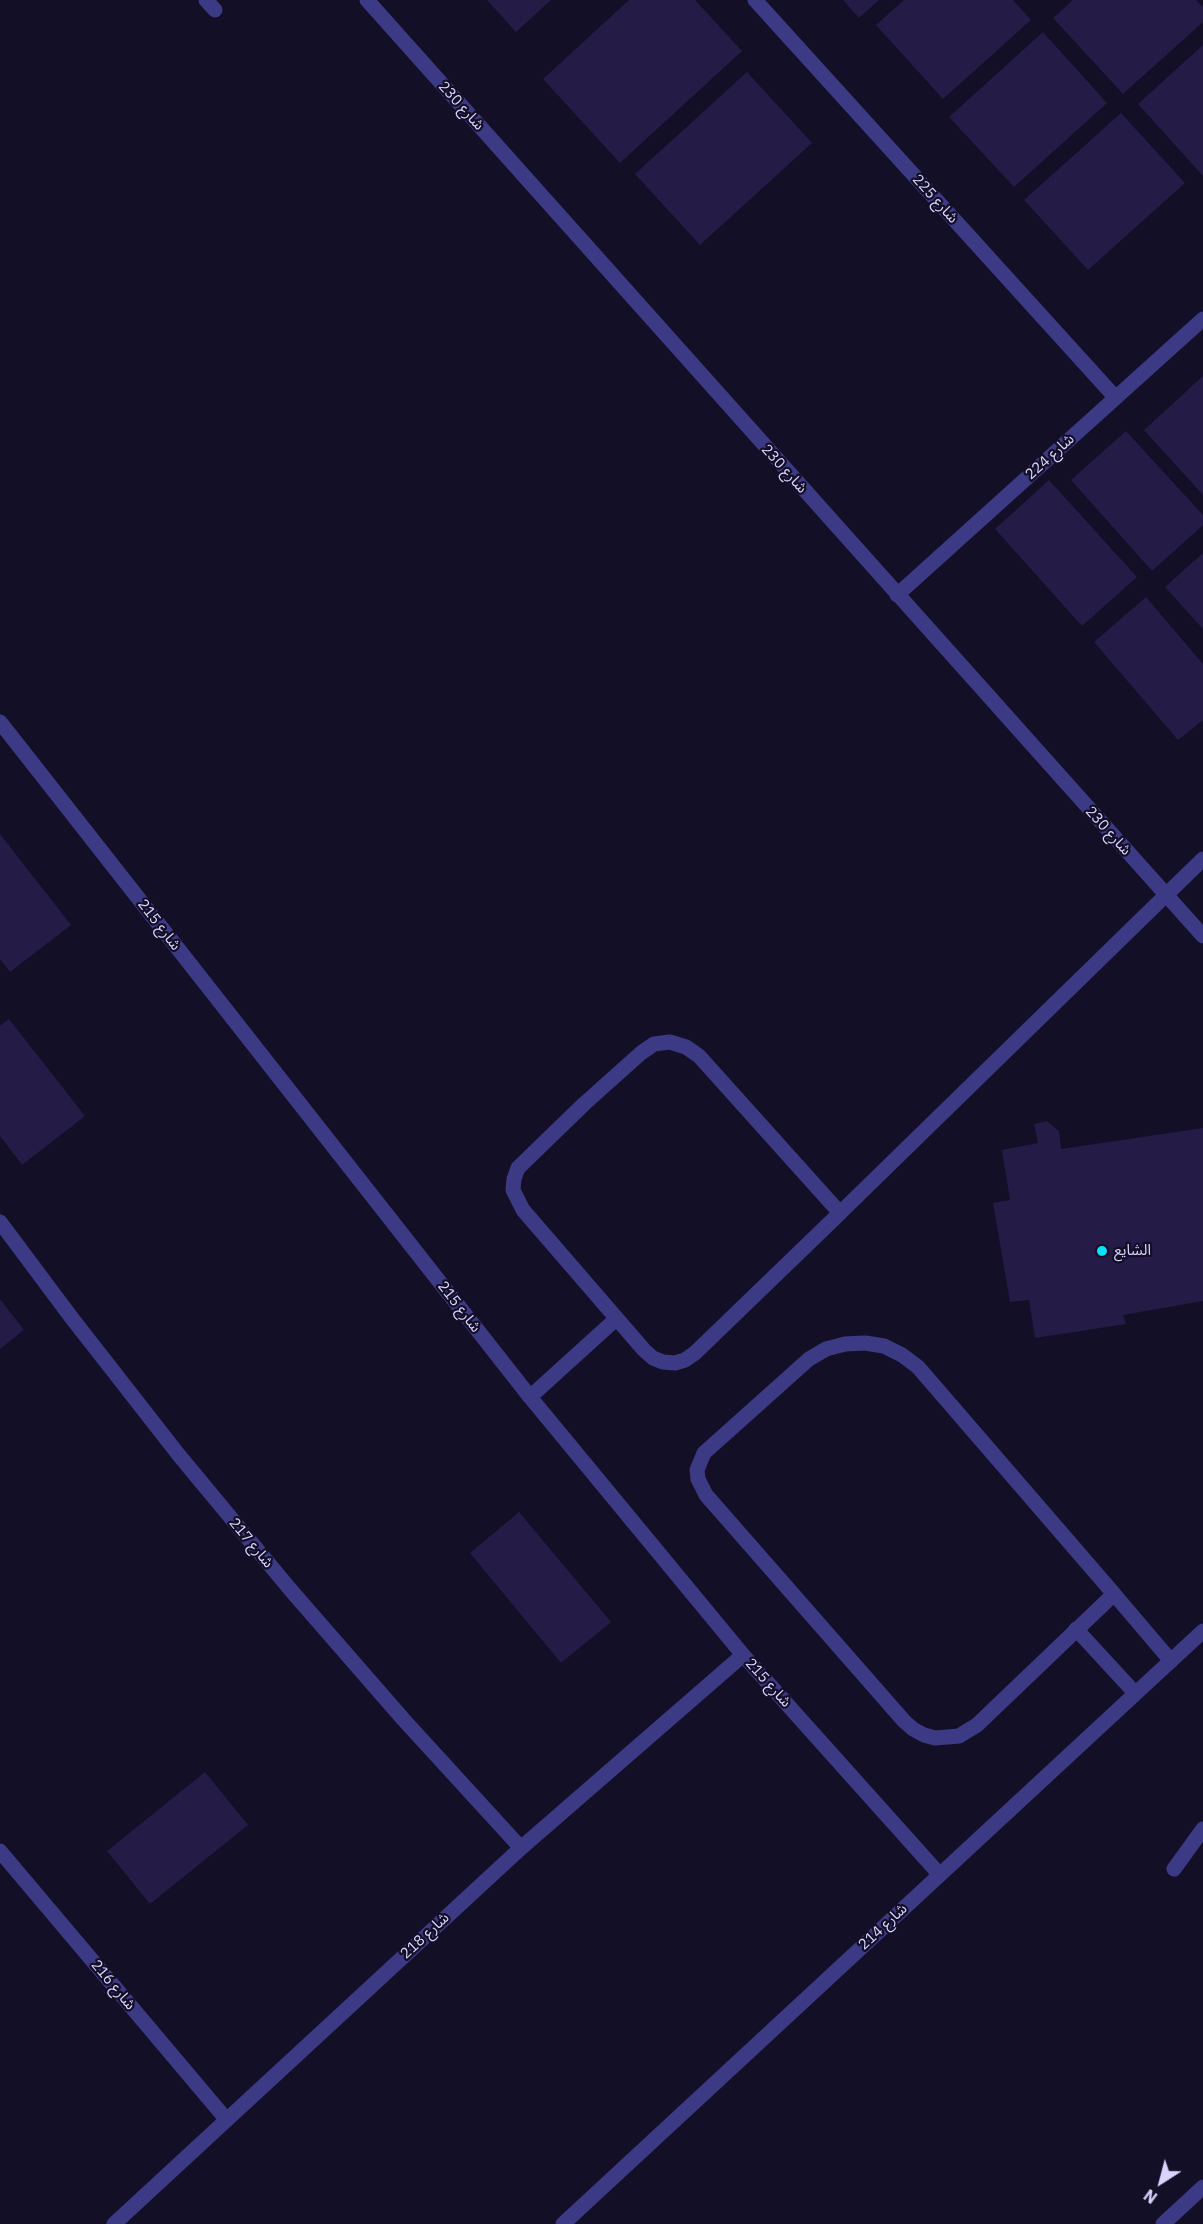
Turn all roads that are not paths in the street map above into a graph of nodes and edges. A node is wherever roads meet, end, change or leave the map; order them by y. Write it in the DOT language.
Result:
graph roads {
  1 [pos="367,0"];
  2 [pos="755,0"];
  3 [pos="1203,319"];
  4 [pos="1115,397"];
  5 [pos="897,595"];
  6 [pos="1,728"];
  7 [pos="1203,859"];
  8 [pos="1166,895"];
  9 [pos="1203,936"];
  10 [pos="840,1213"];
  11 [pos="0,1222"];
  12 [pos="616,1319"];
  13 [pos="530,1397"];
  14 [pos="1114,1594"];
  15 [pos="1076,1629"];
  16 [pos="1203,1631"];
  17 [pos="743,1655"];
  18 [pos="1171,1661"];
  19 [pos="1135,1694"];
  20 [pos="1203,1829"];
  21 [pos="521,1848"];
  22 [pos="0,1851"];
  23 [pos="1174,1869"];
  24 [pos="940,1875"];
  25 [pos="226,2119"];
  26 [pos="1203,2187"];
  27 [pos="114,2224"];
  28 [pos="563,2224"];
  29 [pos="1163,2224"];
  1 -- 5 [label="street, شارع 230"];
  2 -- 4 [label="street, شارع 225"];
  3 -- 4 [label="street, شارع 224"];
  4 -- 5 [label="street, شارع 224"];
  5 -- 8 [label="street, شارع 230"];
  6 -- 13 [label="street, شارع 215"];
  7 -- 8 [label="street"];
  8 -- 9 [label="street, شارع 230"];
  8 -- 10 [label="street"];
  10 -- 12 [label="street"];
  10 -- 12 [label="street"];
  11 -- 21 [label="street, شارع 217"];
  12 -- 13 [label="street"];
  13 -- 17 [label="street, شارع 215"];
  14 -- 15 [label="street"];
  14 -- 15 [label="street"];
  14 -- 18 [label="street"];
  15 -- 19 [label="street"];
  16 -- 18 [label="street, شارع 214"];
  17 -- 21 [label="street, شارع 218"];
  17 -- 24 [label="street, شارع 215"];
  18 -- 19 [label="street, شارع 214"];
  19 -- 24 [label="street, شارع 214"];
  20 -- 23 [label="street"];
  21 -- 25 [label="street, شارع 218"];
  22 -- 25 [label="street, شارع 216"];
  24 -- 28 [label="street, شارع 214"];
  25 -- 27 [label="street, شارع 218"];
  26 -- 29 [label="street"];
}
